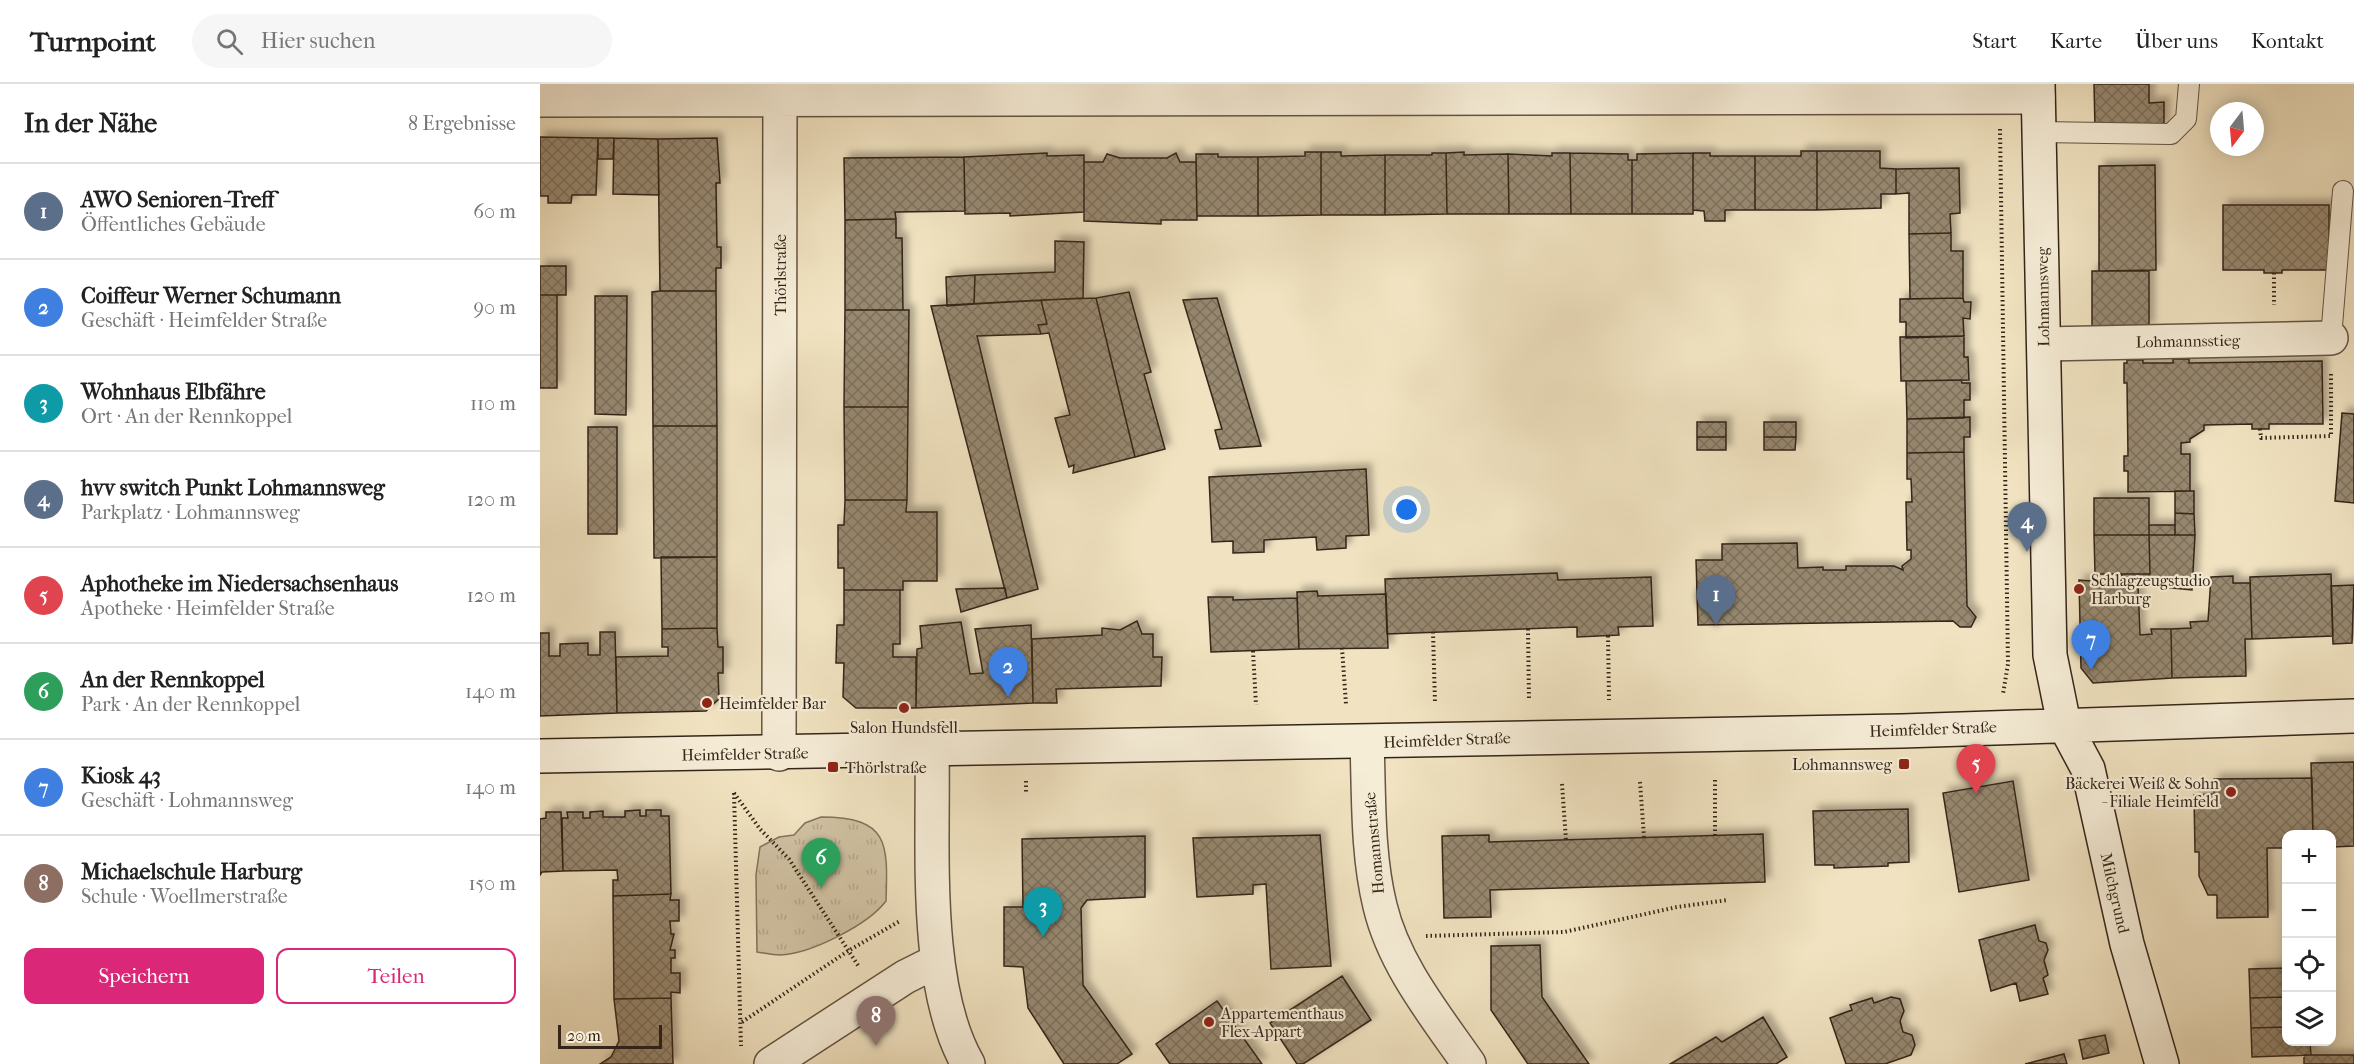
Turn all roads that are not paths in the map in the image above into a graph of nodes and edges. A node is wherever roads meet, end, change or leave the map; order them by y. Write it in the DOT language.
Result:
graph roads {
  1 [pos="2189,84"];
  2 [pos="2038,91"];
  3 [pos="780,92"];
  4 [pos="540,100"];
  5 [pos="2039,132"];
  6 [pos="2343,192"];
  7 [pos="2331,338"];
  8 [pos="2044,344"];
  9 [pos="2354,716"];
  10 [pos="2064,724"];
  11 [pos="1366,742"];
  12 [pos="932,750"];
  13 [pos="779,754"];
  14 [pos="540,756"];
  15 [pos="937,961"];
  16 [pos="771,1064"];
  17 [pos="968,1064"];
  18 [pos="1469,1064"];
  19 [pos="2162,1064"];
  1 -- 5 [label="lane"];
  2 -- 3 [label="street"];
  2 -- 5 [label="street, Lohmannsweg"];
  3 -- 4 [label="street"];
  3 -- 13 [label="street, Thörlstraße"];
  5 -- 8 [label="street, Lohmannsweg"];
  6 -- 7 [label="lane"];
  7 -- 8 [label="street, Lohmannsstieg"];
  8 -- 10 [label="street, Lohmannsweg"];
  9 -- 10 [label="street, Heimfelder Straße"];
  10 -- 11 [label="street, Heimfelder Straße"];
  10 -- 19 [label="street, Milchgrund"];
  11 -- 12 [label="street, Heimfelder Straße"];
  11 -- 18 [label="street, Homannstraße"];
  12 -- 13 [label="street, Heimfelder Straße"];
  12 -- 15 [label="street"];
  13 -- 14 [label="street, Heimfelder Straße"];
  15 -- 16 [label="street"];
  15 -- 17 [label="street"];
}
